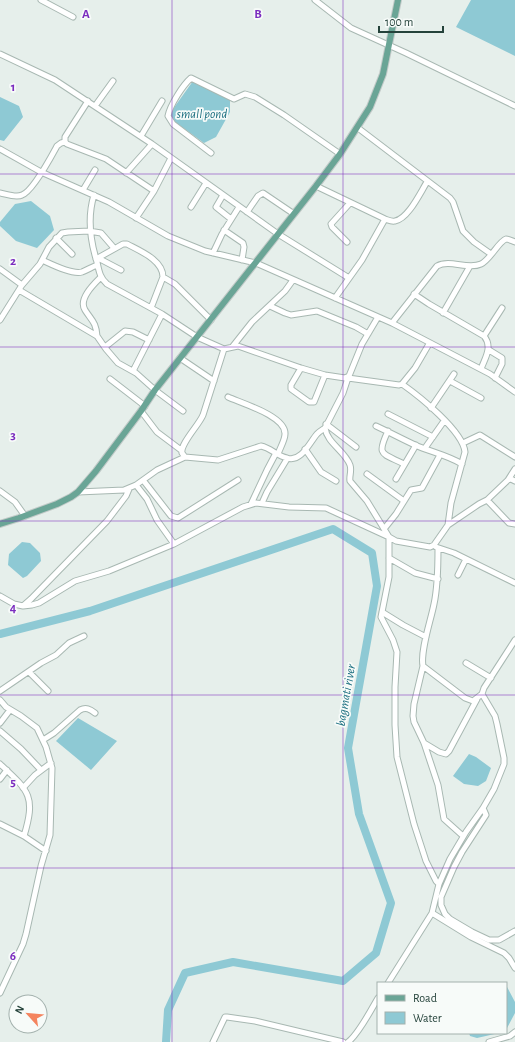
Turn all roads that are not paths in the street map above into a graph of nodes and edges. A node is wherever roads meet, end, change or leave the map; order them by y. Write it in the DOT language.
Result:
graph roads {
  1 [pos="41,0"];
  2 [pos="315,0"];
  3 [pos="398,0"];
  4 [pos="50,2"];
  5 [pos="73,17"];
  6 [pos="388,44"];
  7 [pos="0,54"];
  8 [pos="113,81"];
  9 [pos="88,101"];
  10 [pos="162,101"];
  11 [pos="95,106"];
  12 [pos="515,106"];
  13 [pos="358,128"];
  14 [pos="141,136"];
  15 [pos="65,142"];
  16 [pos="152,144"];
  17 [pos="0,149"];
  18 [pos="211,153"];
  19 [pos="340,154"];
  20 [pos="171,158"];
  21 [pos="95,170"];
  22 [pos="41,172"];
  23 [pos="126,173"];
  24 [pos="427,182"];
  25 [pos="206,183"];
  26 [pos="316,186"];
  27 [pos="83,190"];
  28 [pos="154,191"];
  29 [pos="0,192"];
  30 [pos="94,195"];
  31 [pos="223,195"];
  32 [pos="350,203"];
  33 [pos="191,207"];
  34 [pos="239,207"];
  35 [pos="247,212"];
  36 [pos="294,214"];
  37 [pos="136,218"];
  38 [pos="232,219"];
  39 [pos="385,220"];
  40 [pos="224,230"];
  41 [pos="89,231"];
  42 [pos="278,234"];
  43 [pos="56,238"];
  44 [pos="347,242"];
  45 [pos="515,242"];
  46 [pos="114,248"];
  47 [pos="213,253"];
  48 [pos="72,254"];
  49 [pos="491,254"];
  50 [pos="42,260"];
  51 [pos="97,260"];
  52 [pos="242,260"];
  53 [pos="256,263"];
  54 [pos="470,266"];
  55 [pos="0,269"];
  56 [pos="120,270"];
  57 [pos="100,277"];
  58 [pos="163,277"];
  59 [pos="349,278"];
  60 [pos="293,280"];
  61 [pos="21,288"];
  62 [pos="414,294"];
  63 [pos="335,298"];
  64 [pos="270,306"];
  65 [pos="151,308"];
  66 [pos="502,308"];
  67 [pos="443,312"];
  68 [pos="162,314"];
  69 [pos="378,317"];
  70 [pos="0,320"];
  71 [pos="211,320"];
  72 [pos="392,323"];
  73 [pos="368,334"];
  74 [pos="97,336"];
  75 [pos="484,336"];
  76 [pos="197,337"];
  77 [pos="149,340"];
  78 [pos="429,344"];
  79 [pos="233,346"];
  80 [pos="104,347"];
  81 [pos="224,349"];
  82 [pos="489,350"];
  83 [pos="180,358"];
  84 [pos="301,368"];
  85 [pos="481,370"];
  86 [pos="133,372"];
  87 [pos="454,374"];
  88 [pos="325,375"];
  89 [pos="348,378"];
  90 [pos="495,378"];
  91 [pos="110,379"];
  92 [pos="214,381"];
  93 [pos="450,381"];
  94 [pos="402,384"];
  95 [pos="155,390"];
  96 [pos="515,392"];
  97 [pos="228,397"];
  98 [pos="481,398"];
  99 [pos="143,408"];
  100 [pos="431,408"];
  101 [pos="183,411"];
  102 [pos="388,414"];
  103 [pos="444,421"];
  104 [pos="326,426"];
  105 [pos="376,426"];
  106 [pos="388,432"];
  107 [pos="433,436"];
  108 [pos="463,443"];
  109 [pos="416,445"];
  110 [pos="356,447"];
  111 [pos="424,448"];
  112 [pos="181,450"];
  113 [pos="305,450"];
  114 [pos="277,454"];
  115 [pos="440,455"];
  116 [pos="185,457"];
  117 [pos="515,457"];
  118 [pos="287,459"];
  119 [pos="404,464"];
  120 [pos="462,464"];
  121 [pos="515,469"];
  122 [pos="367,474"];
  123 [pos="396,479"];
  124 [pos="143,480"];
  125 [pos="238,480"];
  126 [pos="508,480"];
  127 [pos="336,481"];
  128 [pos="515,481"];
  129 [pos="136,485"];
  130 [pos="129,488"];
  131 [pos="0,491"];
  132 [pos="78,492"];
  133 [pos="487,500"];
  134 [pos="404,501"];
  135 [pos="262,503"];
  136 [pos="251,504"];
  137 [pos="25,516"];
  138 [pos="0,524"];
  139 [pos="515,524"];
  140 [pos="448,525"];
  141 [pos="384,529"];
  142 [pos="389,537"];
  143 [pos="174,544"];
  144 [pos="436,547"];
  145 [pos="389,558"];
  146 [pos="466,560"];
  147 [pos="458,576"];
  148 [pos="438,579"];
  149 [pos="515,583"];
  150 [pos="0,596"];
  151 [pos="23,606"];
  152 [pos="382,612"];
  153 [pos="84,636"];
  154 [pos="426,637"];
  155 [pos="515,640"];
  156 [pos="466,663"];
  157 [pos="423,666"];
  158 [pos="29,672"];
  159 [pos="491,678"];
  160 [pos="0,691"];
  161 [pos="48,691"];
  162 [pos="482,694"];
  163 [pos="477,699"];
  164 [pos="0,700"];
  165 [pos="10,710"];
  166 [pos="95,713"];
  167 [pos="0,723"];
  168 [pos="0,731"];
  169 [pos="43,740"];
  170 [pos="424,743"];
  171 [pos="51,763"];
  172 [pos="0,764"];
  173 [pos="7,770"];
  174 [pos="41,770"];
  175 [pos="0,779"];
  176 [pos="23,788"];
  177 [pos="483,808"];
  178 [pos="0,824"];
  179 [pos="24,836"];
  180 [pos="463,836"];
  181 [pos="46,851"];
  182 [pos="439,884"];
  183 [pos="432,913"];
  184 [pos="515,931"];
  185 [pos="515,968"];
  186 [pos="389,982"];
  187 [pos="0,993"];
  188 [pos="377,1000"];
  189 [pos="515,1032"];
  190 [pos="213,1042"];
  191 [pos="343,1042"];
  192 [pos="348,1042"];
  193 [pos="489,1042"];
  1 -- 4 [label="street"];
  2 -- 6 [label="street"];
  3 -- 6 [label="main road"];
  4 -- 5 [label="street"];
  6 -- 12 [label="street"];
  6 -- 13 [label="main road"];
  7 -- 9 [label="street"];
  8 -- 11 [label="street"];
  9 -- 11 [label="street"];
  9 -- 15 [label="street"];
  10 -- 14 [label="street"];
  11 -- 14 [label="street"];
  13 -- 19 [label="main road"];
  13 -- 24 [label="street"];
  14 -- 16 [label="street"];
  15 -- 22 [label="street"];
  15 -- 23 [label="street"];
  16 -- 20 [label="street"];
  16 -- 23 [label="street"];
  17 -- 22 [label="street"];
  18 -- 19 [label="street"];
  19 -- 26 [label="main road"];
  20 -- 25 [label="street"];
  20 -- 28 [label="street"];
  21 -- 27 [label="street"];
  22 -- 27 [label="street"];
  22 -- 29 [label="street"];
  23 -- 28 [label="street"];
  24 -- 39 [label="street"];
  24 -- 49 [label="street"];
  25 -- 31 [label="street"];
  25 -- 33 [label="street"];
  26 -- 32 [label="street"];
  26 -- 36 [label="main road"];
  27 -- 30 [label="street"];
  28 -- 37 [label="street"];
  30 -- 37 [label="street"];
  30 -- 41 [label="street"];
  31 -- 34 [label="street"];
  31 -- 38 [label="street"];
  32 -- 39 [label="street"];
  32 -- 44 [label="street"];
  34 -- 35 [label="street"];
  34 -- 38 [label="street"];
  35 -- 36 [label="street"];
  35 -- 42 [label="street"];
  36 -- 42 [label="main road"];
  37 -- 47 [label="street"];
  38 -- 40 [label="street"];
  39 -- 59 [label="street"];
  40 -- 47 [label="street"];
  40 -- 52 [label="street"];
  41 -- 43 [label="street"];
  41 -- 46 [label="street"];
  41 -- 51 [label="street"];
  42 -- 53 [label="main road"];
  42 -- 59 [label="street"];
  43 -- 48 [label="street"];
  43 -- 50 [label="street"];
  45 -- 49 [label="street"];
  46 -- 51 [label="street"];
  46 -- 58 [label="street"];
  47 -- 52 [label="street"];
  49 -- 54 [label="street"];
  50 -- 51 [label="street"];
  50 -- 61 [label="street"];
  51 -- 56 [label="street"];
  51 -- 57 [label="street"];
  52 -- 53 [label="street"];
  53 -- 60 [label="street"];
  53 -- 71 [label="main road"];
  54 -- 62 [label="street"];
  54 -- 67 [label="street"];
  55 -- 61 [label="street"];
  57 -- 65 [label="street"];
  57 -- 74 [label="street"];
  58 -- 65 [label="street"];
  58 -- 71 [label="street"];
  59 -- 63 [label="street"];
  60 -- 63 [label="street"];
  60 -- 64 [label="street"];
  61 -- 70 [label="street"];
  61 -- 74 [label="street"];
  62 -- 67 [label="street"];
  62 -- 72 [label="street"];
  63 -- 69 [label="street"];
  64 -- 73 [label="street"];
  64 -- 79 [label="street"];
  65 -- 68 [label="street"];
  66 -- 75 [label="street"];
  67 -- 75 [label="street"];
  68 -- 76 [label="street"];
  68 -- 77 [label="street"];
  69 -- 72 [label="street"];
  69 -- 73 [label="street"];
  71 -- 76 [label="main road"];
  72 -- 78 [label="street"];
  73 -- 89 [label="street"];
  74 -- 80 [label="street"];
  75 -- 82 [label="street"];
  76 -- 81 [label="street"];
  76 -- 83 [label="main road"];
  77 -- 80 [label="street"];
  77 -- 86 [label="street"];
  78 -- 85 [label="street"];
  78 -- 94 [label="street"];
  79 -- 81 [label="street"];
  79 -- 84 [label="street"];
  80 -- 86 [label="street"];
  81 -- 92 [label="street"];
  82 -- 85 [label="street"];
  82 -- 90 [label="street"];
  83 -- 92 [label="street"];
  83 -- 95 [label="main road"];
  84 -- 88 [label="street"];
  84 -- 88 [label="street"];
  85 -- 90 [label="street"];
  86 -- 95 [label="street"];
  87 -- 93 [label="street"];
  88 -- 89 [label="street"];
  89 -- 94 [label="street"];
  89 -- 104 [label="street"];
  90 -- 96 [label="street"];
  91 -- 99 [label="street"];
  92 -- 112 [label="street"];
  93 -- 98 [label="street"];
  93 -- 100 [label="street"];
  94 -- 100 [label="street"];
  95 -- 99 [label="main road"];
  95 -- 101 [label="street"];
  97 -- 114 [label="street"];
  99 -- 112 [label="street"];
  99 -- 132 [label="main road"];
  100 -- 103 [label="street"];
  102 -- 107 [label="street"];
  103 -- 107 [label="street"];
  103 -- 108 [label="street"];
  104 -- 110 [label="street"];
  104 -- 113 [label="street"];
  104 -- 141 [label="street"];
  105 -- 106 [label="street"];
  106 -- 109 [label="street"];
  106 -- 119 [label="street"];
  107 -- 111 [label="street"];
  108 -- 117 [label="street"];
  108 -- 120 [label="street"];
  109 -- 111 [label="street"];
  109 -- 119 [label="street"];
  111 -- 115 [label="street"];
  112 -- 116 [label="street"];
  113 -- 118 [label="street"];
  113 -- 127 [label="street"];
  114 -- 116 [label="street"];
  114 -- 118 [label="street"];
  114 -- 136 [label="street"];
  115 -- 120 [label="street"];
  115 -- 134 [label="street"];
  116 -- 124 [label="street"];
  118 -- 135 [label="street"];
  119 -- 123 [label="street"];
  120 -- 140 [label="street"];
  121 -- 126 [label="street"];
  122 -- 134 [label="street"];
  124 -- 125 [label="street"];
  124 -- 129 [label="street"];
  126 -- 128 [label="street"];
  126 -- 133 [label="street"];
  129 -- 130 [label="street"];
  129 -- 143 [label="street"];
  130 -- 132 [label="street"];
  130 -- 151 [label="street"];
  131 -- 137 [label="street"];
  132 -- 137 [label="main road"];
  133 -- 139 [label="street"];
  133 -- 140 [label="street"];
  134 -- 141 [label="street"];
  135 -- 136 [label="street"];
  135 -- 142 [label="street"];
  136 -- 143 [label="street"];
  137 -- 138 [label="main road"];
  140 -- 144 [label="street"];
  141 -- 142 [label="street"];
  142 -- 144 [label="street"];
  142 -- 145 [label="street"];
  143 -- 151 [label="street"];
  144 -- 146 [label="street"];
  144 -- 148 [label="street"];
  145 -- 148 [label="street"];
  145 -- 152 [label="street"];
  146 -- 147 [label="street"];
  146 -- 149 [label="street"];
  148 -- 154 [label="street"];
  150 -- 151 [label="street"];
  152 -- 154 [label="street"];
  152 -- 182 [label="street"];
  153 -- 158 [label="street"];
  154 -- 157 [label="street"];
  155 -- 159 [label="street"];
  156 -- 159 [label="street"];
  157 -- 163 [label="street"];
  157 -- 170 [label="street"];
  158 -- 160 [label="street"];
  158 -- 161 [label="street"];
  159 -- 162 [label="street"];
  162 -- 163 [label="street"];
  162 -- 177 [label="street"];
  163 -- 170 [label="street"];
  164 -- 165 [label="street"];
  165 -- 167 [label="street"];
  165 -- 169 [label="street"];
  166 -- 169 [label="street"];
  168 -- 174 [label="street"];
  169 -- 171 [label="street"];
  170 -- 180 [label="street"];
  171 -- 174 [label="street"];
  171 -- 181 [label="street"];
  172 -- 173 [label="street"];
  173 -- 175 [label="street"];
  173 -- 176 [label="street"];
  174 -- 176 [label="street"];
  176 -- 179 [label="street"];
  177 -- 180 [label="street"];
  177 -- 184 [label="street"];
  178 -- 179 [label="street"];
  179 -- 181 [label="street"];
  180 -- 182 [label="street"];
  181 -- 187 [label="street"];
  182 -- 183 [label="street"];
  183 -- 185 [label="street"];
  183 -- 186 [label="street"];
  188 -- 192 [label="street"];
  189 -- 193 [label="street"];
  190 -- 191 [label="street"];
}
